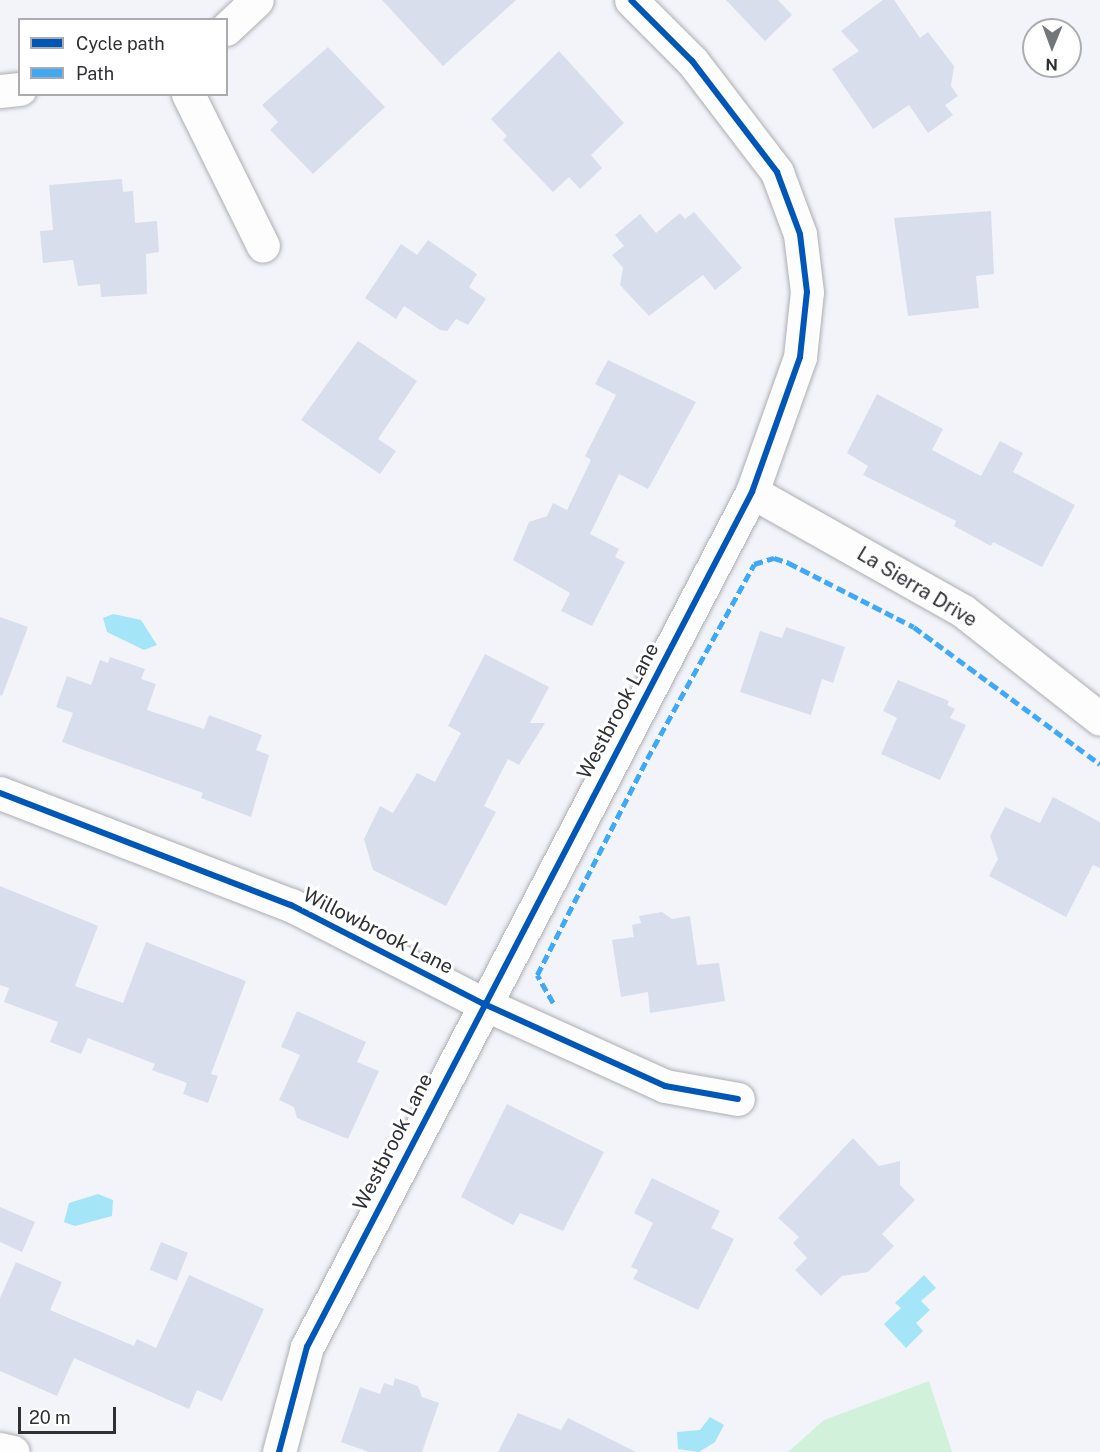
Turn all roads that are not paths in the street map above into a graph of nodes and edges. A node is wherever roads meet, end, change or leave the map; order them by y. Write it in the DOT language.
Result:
graph roads {
  1 [pos="257,0"];
  2 [pos="631,0"];
  3 [pos="228,27"];
  4 [pos="18,89"];
  5 [pos="0,91"];
  6 [pos="189,96"];
  7 [pos="262,246"];
  8 [pos="752,492"];
  9 [pos="1100,719"];
  10 [pos="0,794"];
  11 [pos="482,1003"];
  12 [pos="738,1100"];
  13 [pos="0,1449"];
  14 [pos="13,1452"];
  15 [pos="279,1452"];
  1 -- 3 [label="street"];
  2 -- 8 [label="street, Westbrook Lane"];
  4 -- 5 [label="street"];
  6 -- 7 [label="street"];
  8 -- 9 [label="street, La Sierra Drive"];
  8 -- 11 [label="street, Westbrook Lane"];
  10 -- 11 [label="street, Willowbrook Lane"];
  11 -- 12 [label="street, Willowbrook Lane"];
  11 -- 15 [label="street, Westbrook Lane"];
  13 -- 14 [label="street"];
}
